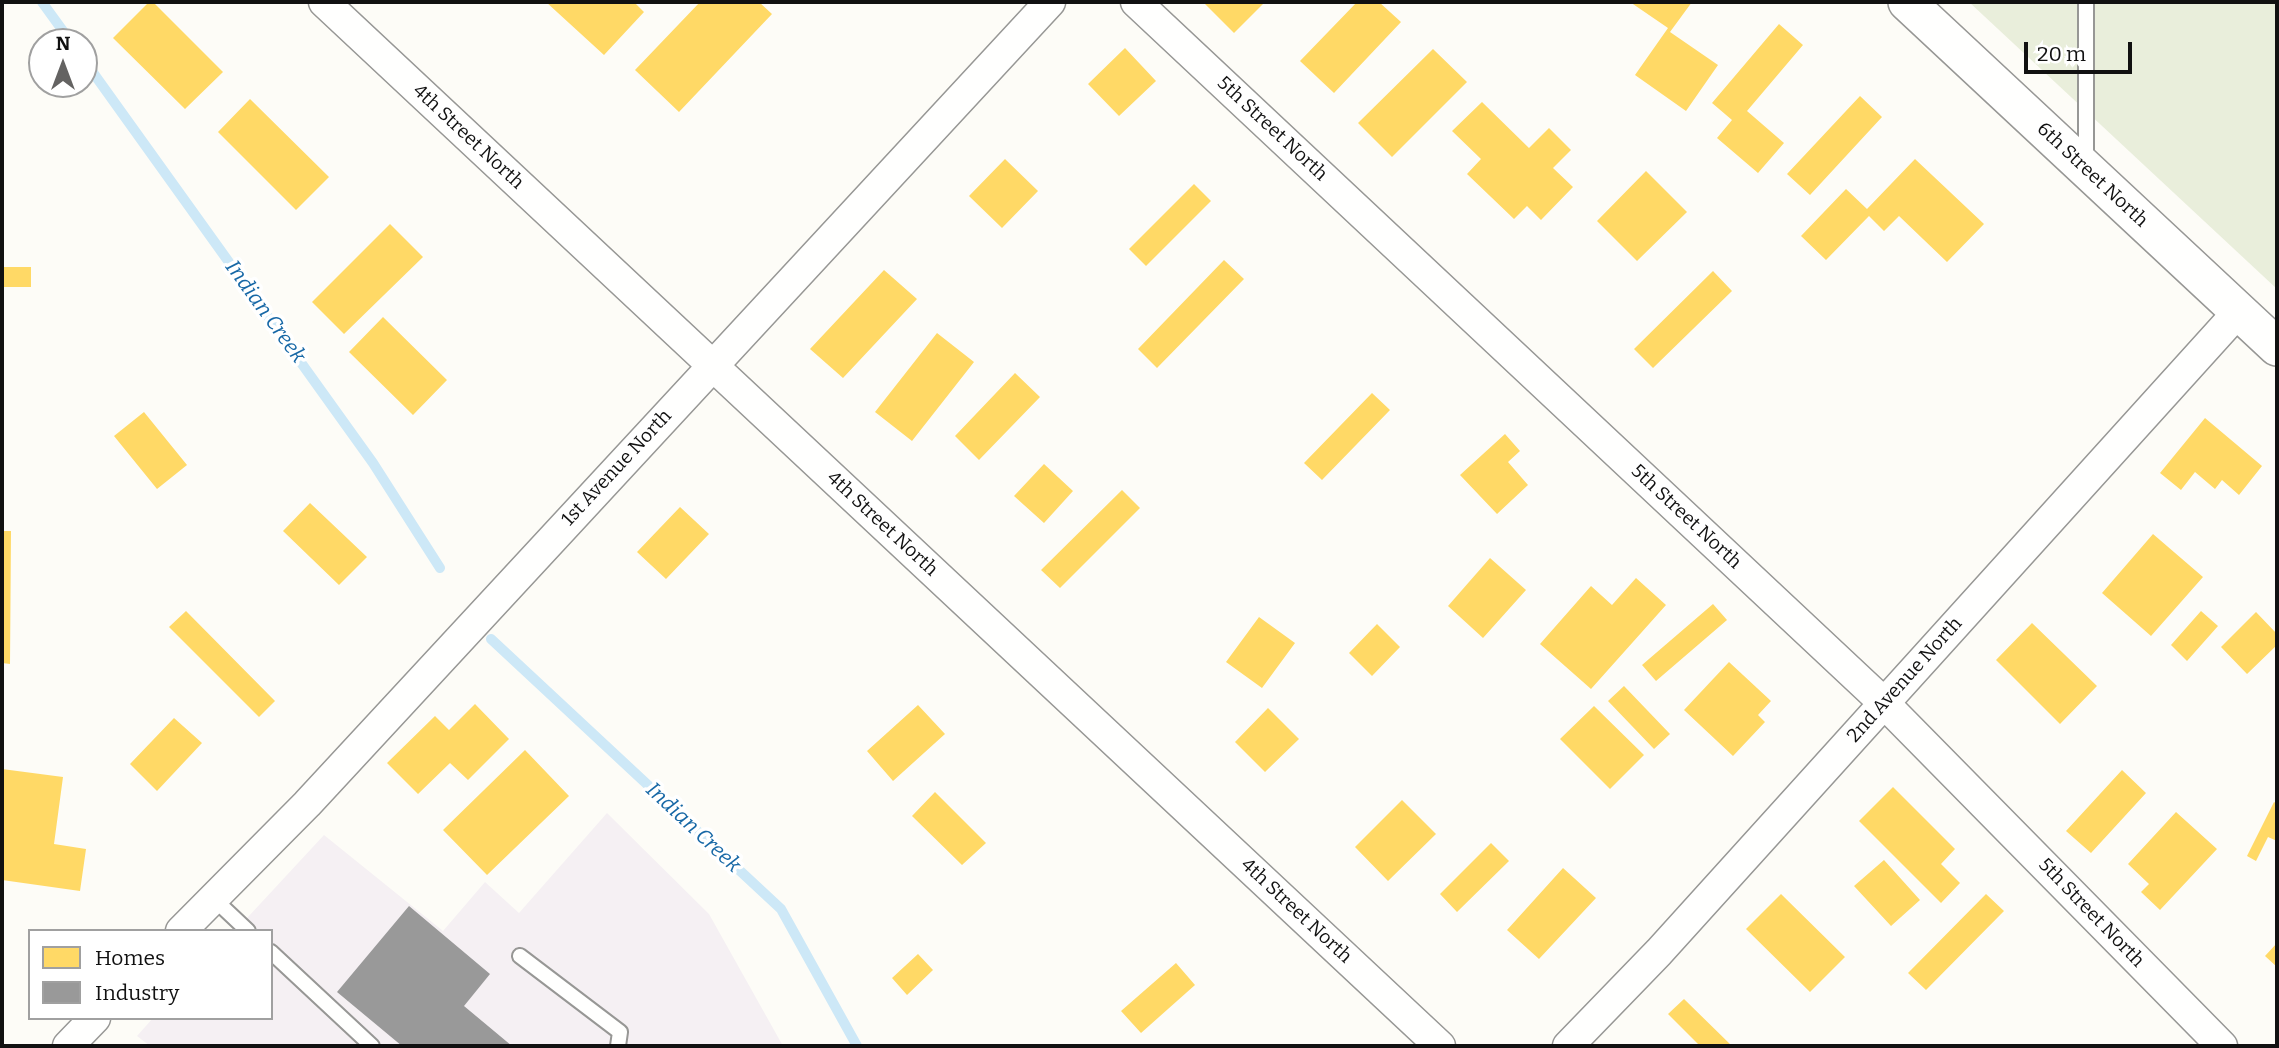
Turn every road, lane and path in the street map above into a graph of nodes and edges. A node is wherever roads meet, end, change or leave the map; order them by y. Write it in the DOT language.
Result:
graph roads {
  1 [pos="324,2"];
  2 [pos="1050,2"];
  3 [pos="1136,2"];
  4 [pos="1907,2"];
  5 [pos="2086,2"];
  6 [pos="2086,168"];
  7 [pos="2239,311"];
  8 [pos="2277,347"];
  9 [pos="713,365"];
  10 [pos="1884,703"];
  11 [pos="213,898"];
  12 [pos="183,929"];
  13 [pos="246,929"];
  14 [pos="273,954"];
  15 [pos="520,956"];
  16 [pos="94,1020"];
  17 [pos="68,1046"];
  18 [pos="372,1046"];
  19 [pos="618,1046"];
  20 [pos="1440,1046"];
  21 [pos="1568,1046"];
  22 [pos="2222,1046"];
  1 -- 9 [label="street, 4th Street North"];
  2 -- 9 [label="street, 1st Avenue North"];
  3 -- 10 [label="street, 5th Street North"];
  4 -- 6 [label="street, 6th Street North"];
  5 -- 6 [label="lane"];
  6 -- 7 [label="street, 6th Street North"];
  7 -- 8 [label="street, 6th Street North"];
  7 -- 10 [label="street, 2nd Avenue North"];
  9 -- 11 [label="street, 1st Avenue North"];
  9 -- 20 [label="street, 4th Street North"];
  10 -- 21 [label="street, 2nd Avenue North"];
  10 -- 22 [label="street, 5th Street North"];
  11 -- 12 [label="street, 1st Avenue North"];
  11 -- 13 [label="lane"];
  14 -- 18 [label="lane"];
  15 -- 19 [label="lane"];
  16 -- 17 [label="street"];
}
